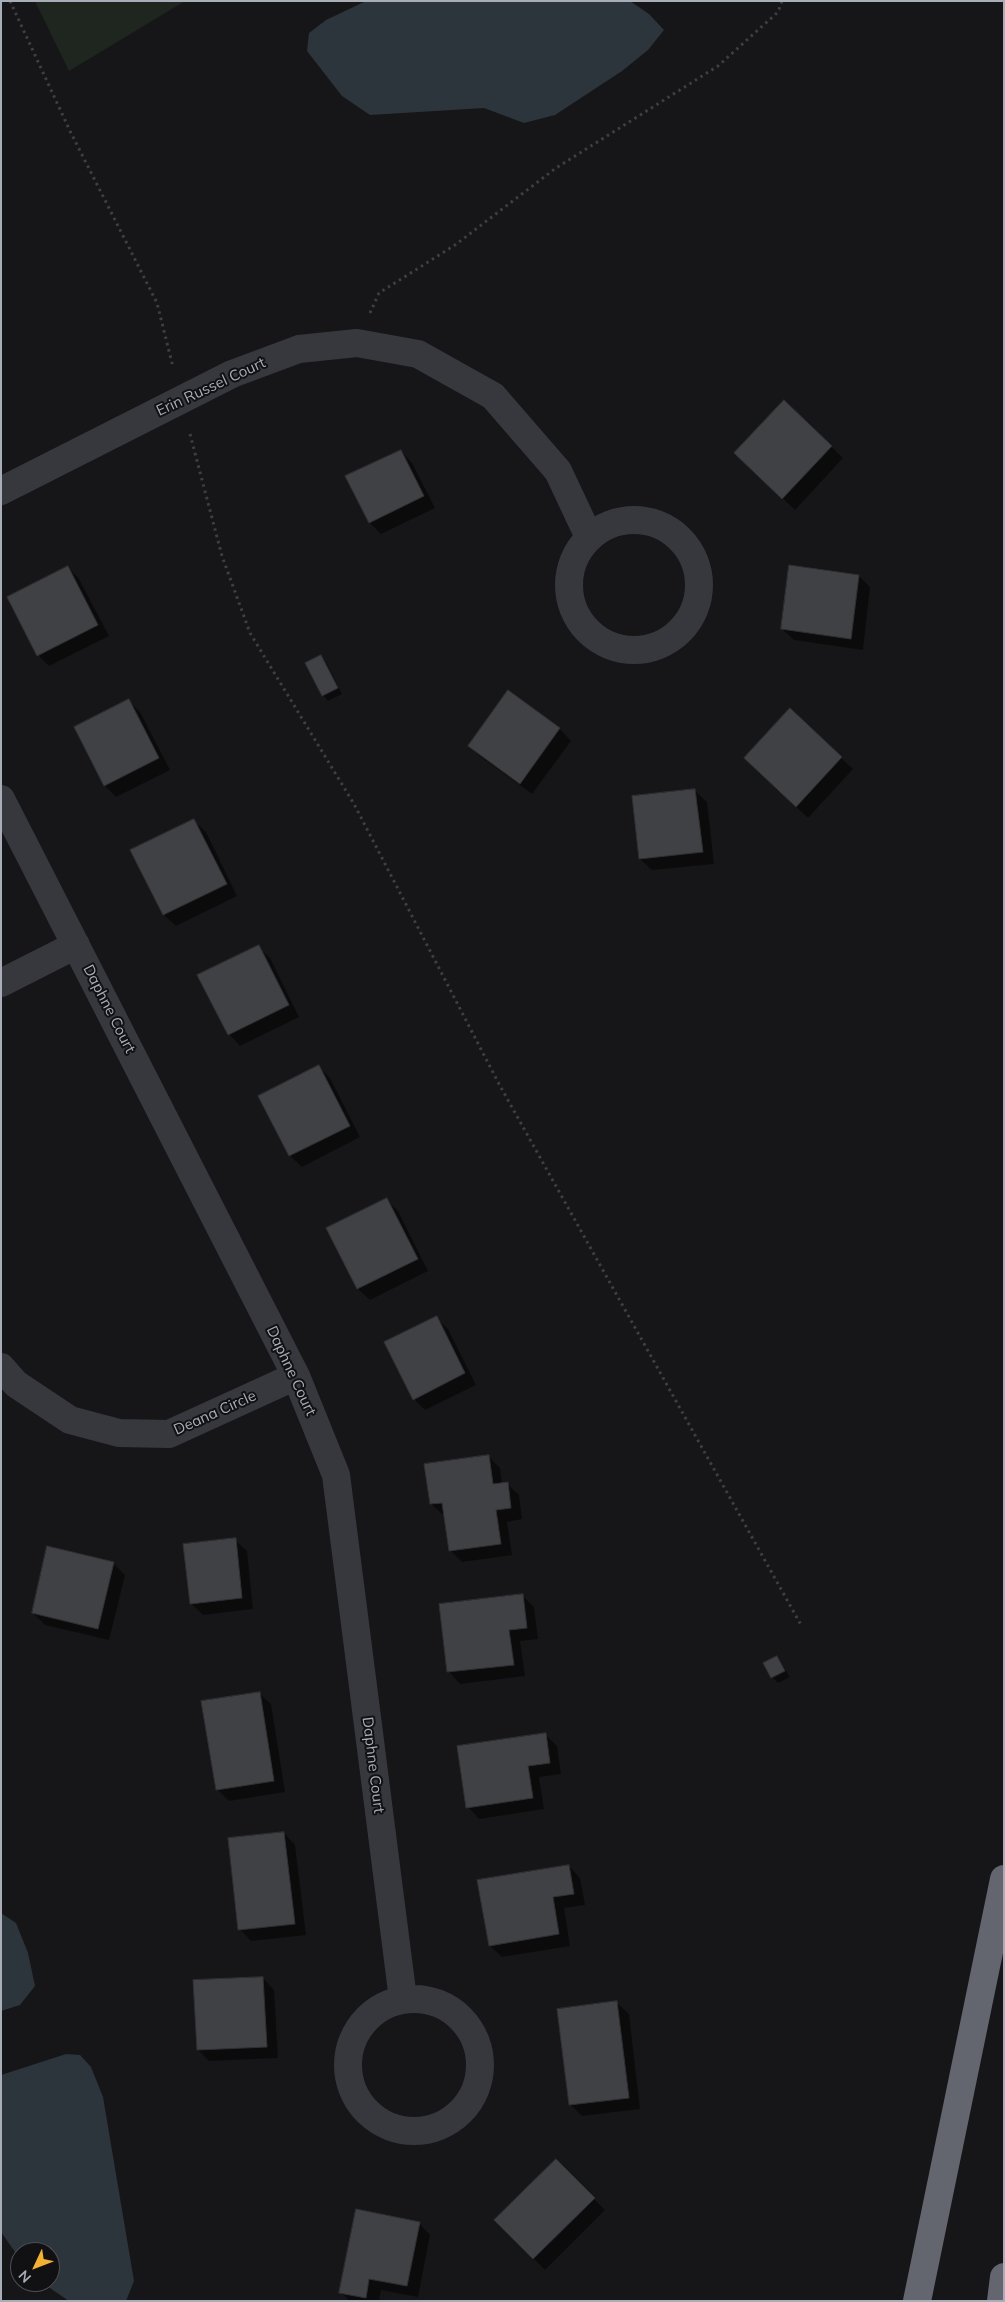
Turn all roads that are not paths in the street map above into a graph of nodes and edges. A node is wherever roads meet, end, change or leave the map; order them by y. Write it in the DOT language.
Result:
graph roads {
  1 [pos="1,492"];
  2 [pos="589,537"];
  3 [pos="1,799"];
  4 [pos="76,945"];
  5 [pos="1,983"];
  6 [pos="1,1368"];
  7 [pos="296,1376"];
  8 [pos="1004,1879"];
  9 [pos="403,1999"];
  10 [pos="1004,2277"];
  11 [pos="917,2301"];
  12 [pos="1001,2301"];
  1 -- 2 [label="street, Erin Russel Court"];
  2 -- 2 [label="street"];
  3 -- 4 [label="street, Daphne Court"];
  4 -- 5 [label="street"];
  4 -- 7 [label="street, Daphne Court"];
  6 -- 7 [label="street, Deana Circle"];
  7 -- 9 [label="street, Daphne Court"];
  8 -- 11 [label="highway"];
  9 -- 9 [label="street"];
  10 -- 12 [label="highway"];
}
